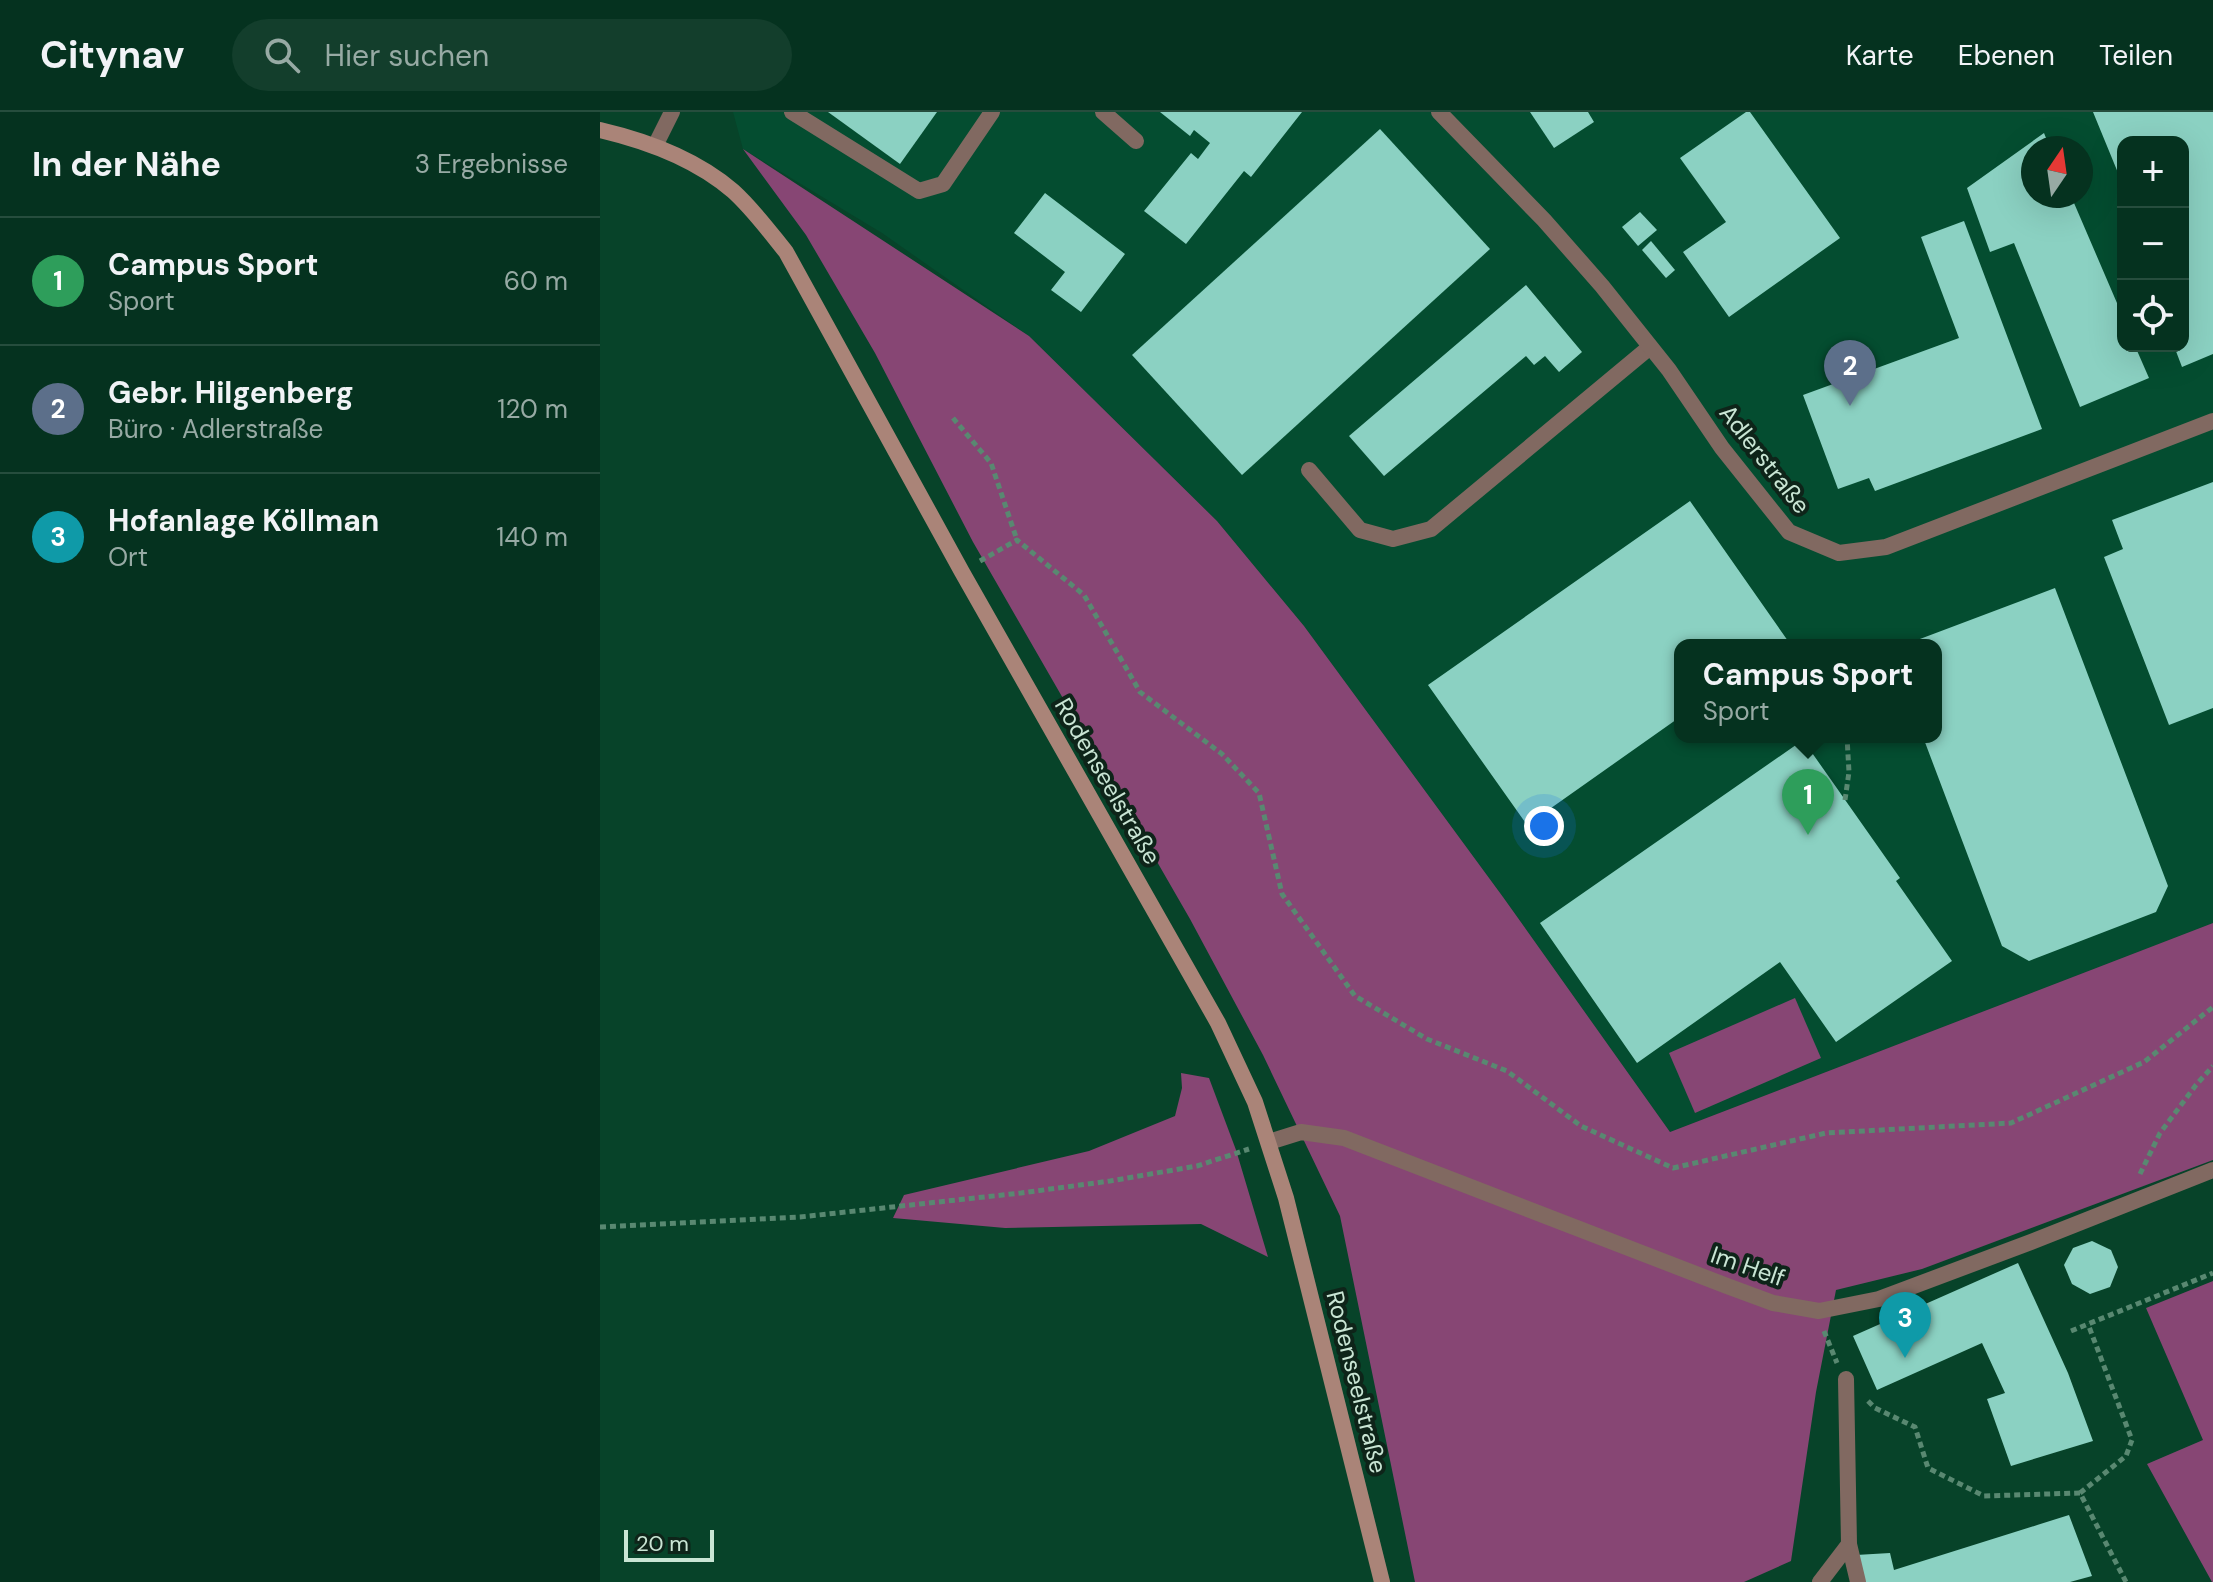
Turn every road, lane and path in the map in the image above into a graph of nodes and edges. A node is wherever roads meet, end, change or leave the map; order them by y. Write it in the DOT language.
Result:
graph roads {
  1 [pos="672,112"];
  2 [pos="792,112"];
  3 [pos="992,112"];
  4 [pos="1103,112"];
  5 [pos="1439,112"];
  6 [pos="600,130"];
  7 [pos="1136,141"];
  8 [pos="655,146"];
  9 [pos="1650,347"];
  10 [pos="953,418"];
  11 [pos="2213,421"];
  12 [pos="1309,470"];
  13 [pos="1017,540"];
  14 [pos="962,572"];
  15 [pos="1847,743"];
  16 [pos="1845,800"];
  17 [pos="2213,1007"];
  18 [pos="2213,1066"];
  19 [pos="1269,1142"];
  20 [pos="2213,1170"];
  21 [pos="2126,1203"];
  22 [pos="600,1227"];
  23 [pos="2213,1273"];
  24 [pos="1819,1311"];
  25 [pos="2088,1324"];
  26 [pos="2071,1331"];
  27 [pos="1846,1379"];
  28 [pos="2080,1493"];
  29 [pos="1849,1544"];
  30 [pos="1382,1582"];
  31 [pos="1820,1582"];
  32 [pos="1858,1582"];
  33 [pos="2126,1582"];
  1 -- 8 [label="street"];
  2 -- 3 [label="street"];
  4 -- 7 [label="street"];
  5 -- 9 [label="street, Adlerstraße"];
  6 -- 8 [label="main road, Rodenseelstraße"];
  8 -- 14 [label="main road, Rodenseelstraße"];
  9 -- 11 [label="street, Adlerstraße"];
  9 -- 12 [label="street"];
  10 -- 13 [label="path"];
  13 -- 14 [label="path"];
  13 -- 17 [label="path"];
  14 -- 19 [label="main road, Rodenseelstraße"];
  15 -- 16 [label="path"];
  18 -- 21 [label="path"];
  19 -- 22 [label="path"];
  19 -- 24 [label="street, Im Helf"];
  19 -- 30 [label="main road, Rodenseelstraße"];
  20 -- 21 [label="street, Im Helf"];
  21 -- 24 [label="street, Im Helf"];
  23 -- 25 [label="path"];
  24 -- 27 [label="path"];
  25 -- 26 [label="path"];
  25 -- 28 [label="path"];
  27 -- 28 [label="path"];
  27 -- 29 [label="street"];
  28 -- 33 [label="path"];
  29 -- 31 [label="street"];
  29 -- 32 [label="street"];
}
